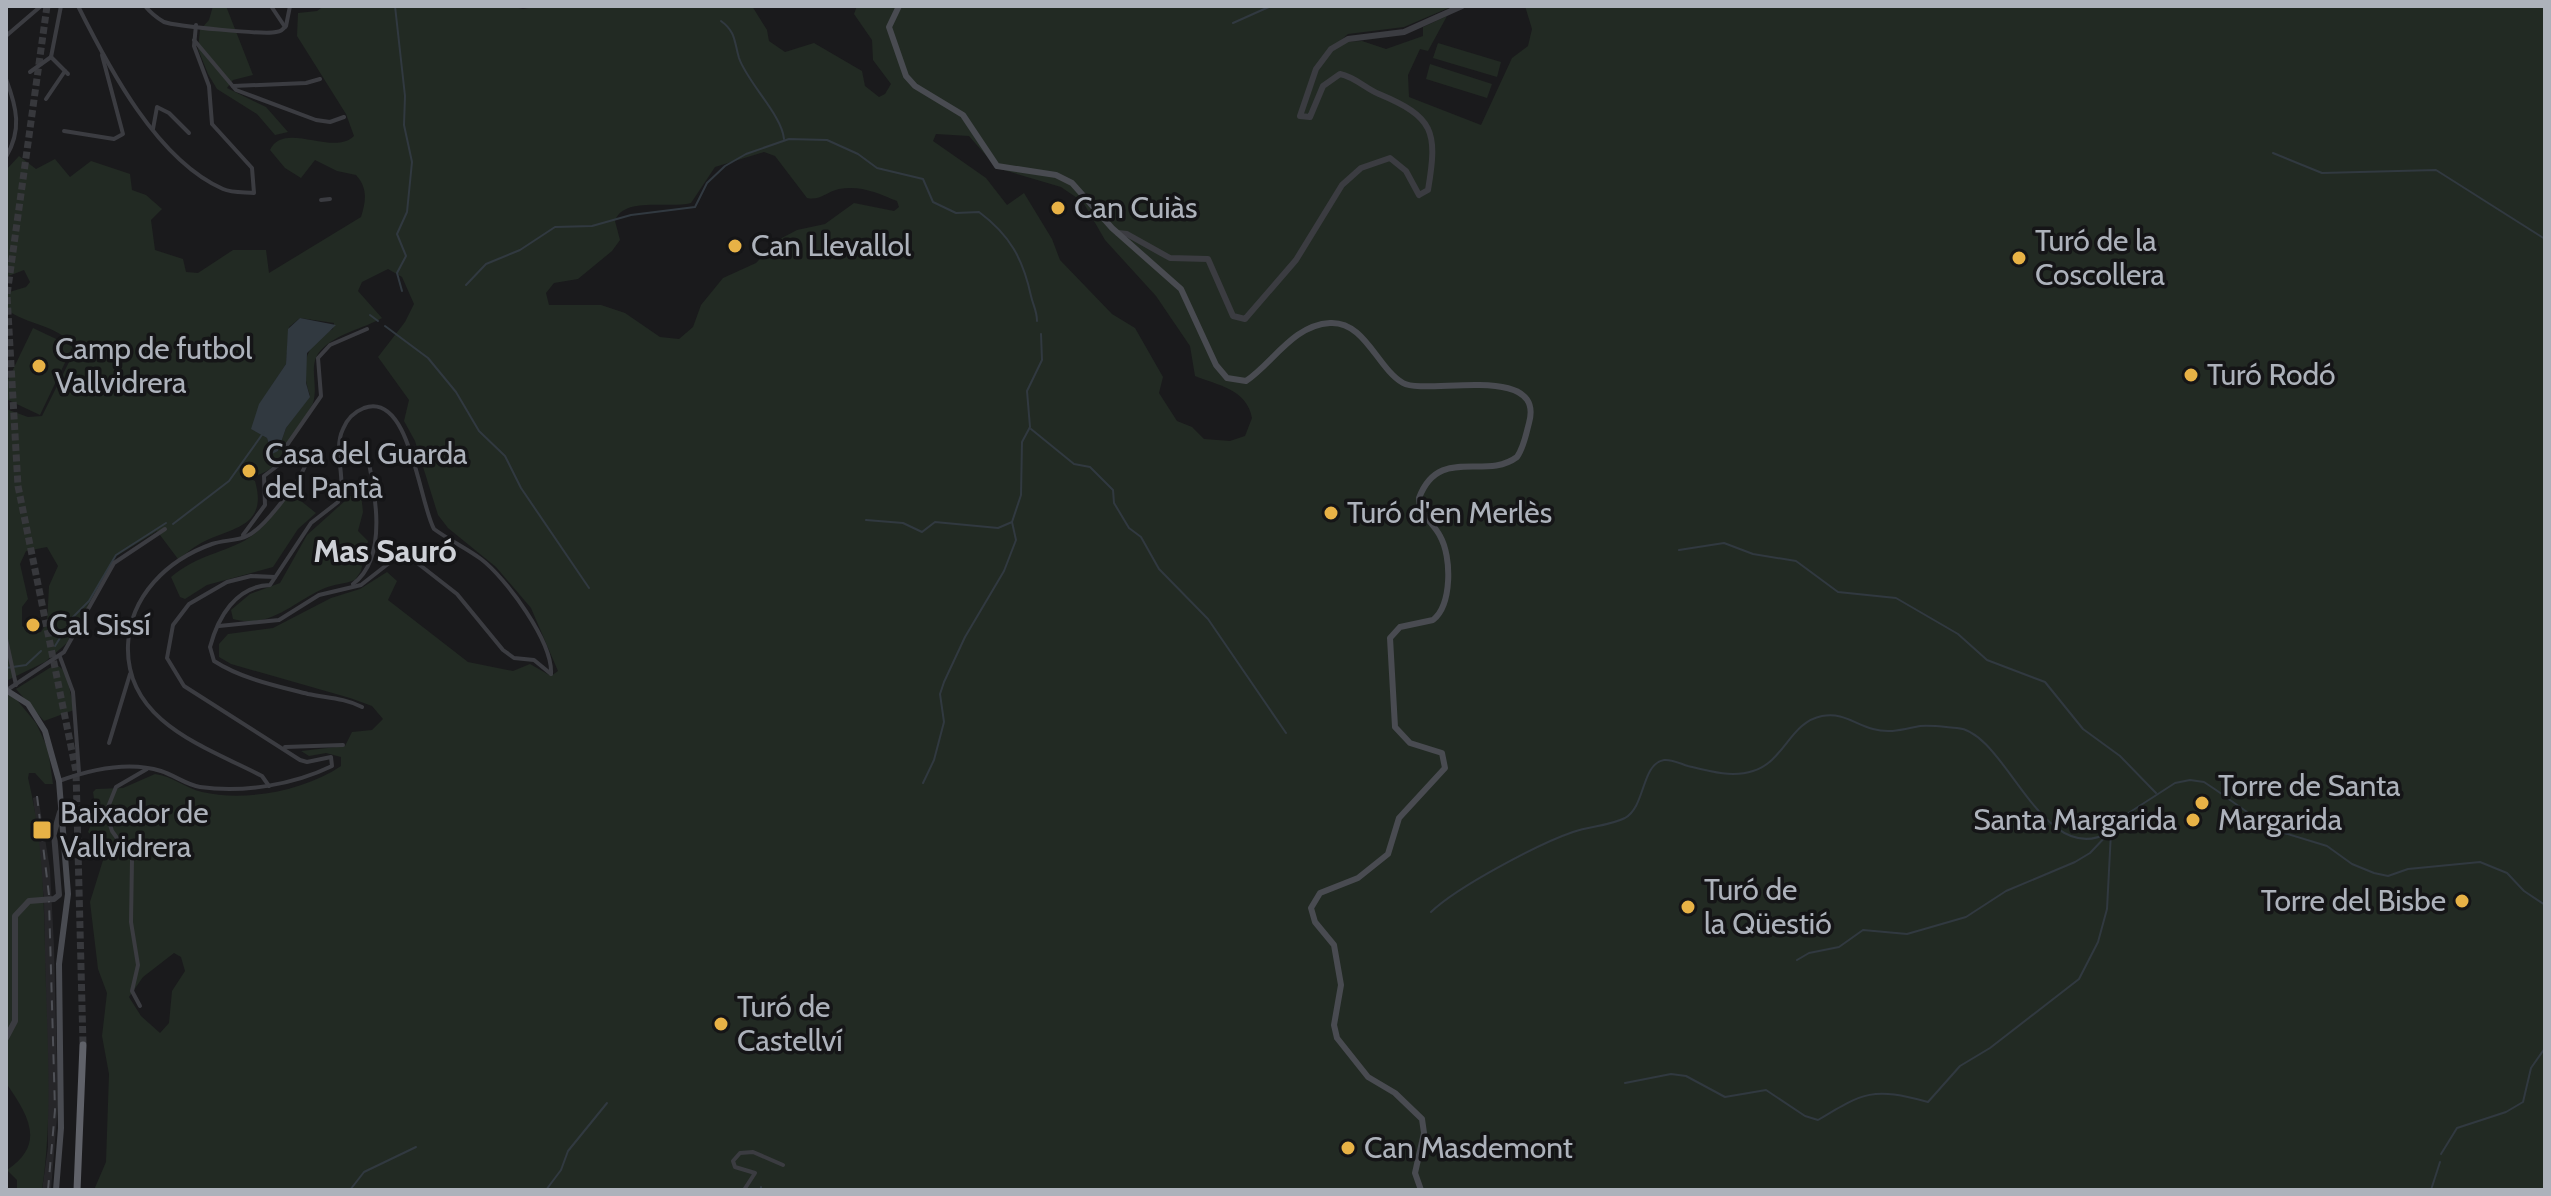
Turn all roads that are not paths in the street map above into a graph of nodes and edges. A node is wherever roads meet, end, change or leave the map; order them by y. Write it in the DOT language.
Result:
graph roads {
  1 [pos="41,6"];
  2 [pos="61,6"];
  3 [pos="78,6"];
  4 [pos="145,6"];
  5 [pos="271,6"];
  6 [pos="290,6"];
  7 [pos="899,6"];
  8 [pos="1462,6"];
  9 [pos="196,25"];
  10 [pos="285,27"];
  11 [pos="6,36"];
  12 [pos="194,39"];
  13 [pos="101,52"];
  14 [pos="51,57"];
  15 [pos="30,72"];
  16 [pos="6,79"];
  17 [pos="320,79"];
  18 [pos="231,86"];
  19 [pos="46,99"];
  20 [pos="344,117"];
  21 [pos="153,129"];
  22 [pos="64,131"];
  23 [pos="189,133"];
  24 [pos="6,157"];
  25 [pos="330,199"];
  26 [pos="321,200"];
  27 [pos="1118,233"];
  28 [pos="367,329"];
  29 [pos="366,449"];
  30 [pos="307,461"];
  31 [pos="165,529"];
  32 [pos="242,537"];
  33 [pos="275,577"];
  34 [pos="351,585"];
  35 [pos="219,626"];
  36 [pos="6,639"];
  37 [pos="62,654"];
  38 [pos="130,674"];
  39 [pos="16,685"];
  40 [pos="7,690"];
  41 [pos="362,707"];
  42 [pos="109,743"];
  43 [pos="343,745"];
  44 [pos="283,747"];
  45 [pos="149,768"];
  46 [pos="79,772"];
  47 [pos="59,781"];
  48 [pos="269,786"];
  49 [pos="60,812"];
  50 [pos="140,1006"];
  51 [pos="6,1038"];
  52 [pos="83,1045"];
  53 [pos="783,1165"];
  54 [pos="56,1190"];
  55 [pos="77,1190"];
  56 [pos="744,1190"];
  57 [pos="1421,1190"];
  1 -- 11 [label="street"];
  2 -- 14 [label="street"];
  3 -- 13 [label="street"];
  4 -- 9 [label="street"];
  5 -- 10 [label="street"];
  6 -- 10 [label="street"];
  7 -- 27 [label="main road"];
  8 -- 27 [label="street"];
  9 -- 10 [label="street"];
  9 -- 12 [label="street"];
  12 -- 18 [label="street"];
  12 -- 21 [label="street"];
  13 -- 21 [label="street"];
  13 -- 22 [label="street"];
  14 -- 15 [label="street"];
  14 -- 19 [label="street"];
  16 -- 24 [label="street"];
  17 -- 18 [label="street"];
  18 -- 20 [label="street"];
  21 -- 23 [label="street"];
  25 -- 26 [label="street"];
  27 -- 57 [label="main road"];
  28 -- 32 [label="street"];
  29 -- 34 [label="street"];
  30 -- 32 [label="street"];
  31 -- 37 [label="street"];
  32 -- 38 [label="street"];
  33 -- 34 [label="street"];
  33 -- 35 [label="street"];
  33 -- 44 [label="street"];
  34 -- 35 [label="street"];
  35 -- 41 [label="street"];
  36 -- 39 [label="street"];
  37 -- 39 [label="street"];
  37 -- 46 [label="street"];
  38 -- 42 [label="street"];
  38 -- 48 [label="street"];
  39 -- 40 [label="street"];
  40 -- 47 [label="main road"];
  43 -- 44 [label="street"];
  44 -- 48 [label="street"];
  45 -- 46 [label="street"];
  45 -- 48 [label="street"];
  45 -- 50 [label="street"];
  46 -- 47 [label="street"];
  47 -- 49 [label="main road"];
  49 -- 51 [label="street"];
  49 -- 54 [label="main road"];
  52 -- 55 [label="highway"];
  53 -- 56 [label="street"];
}
